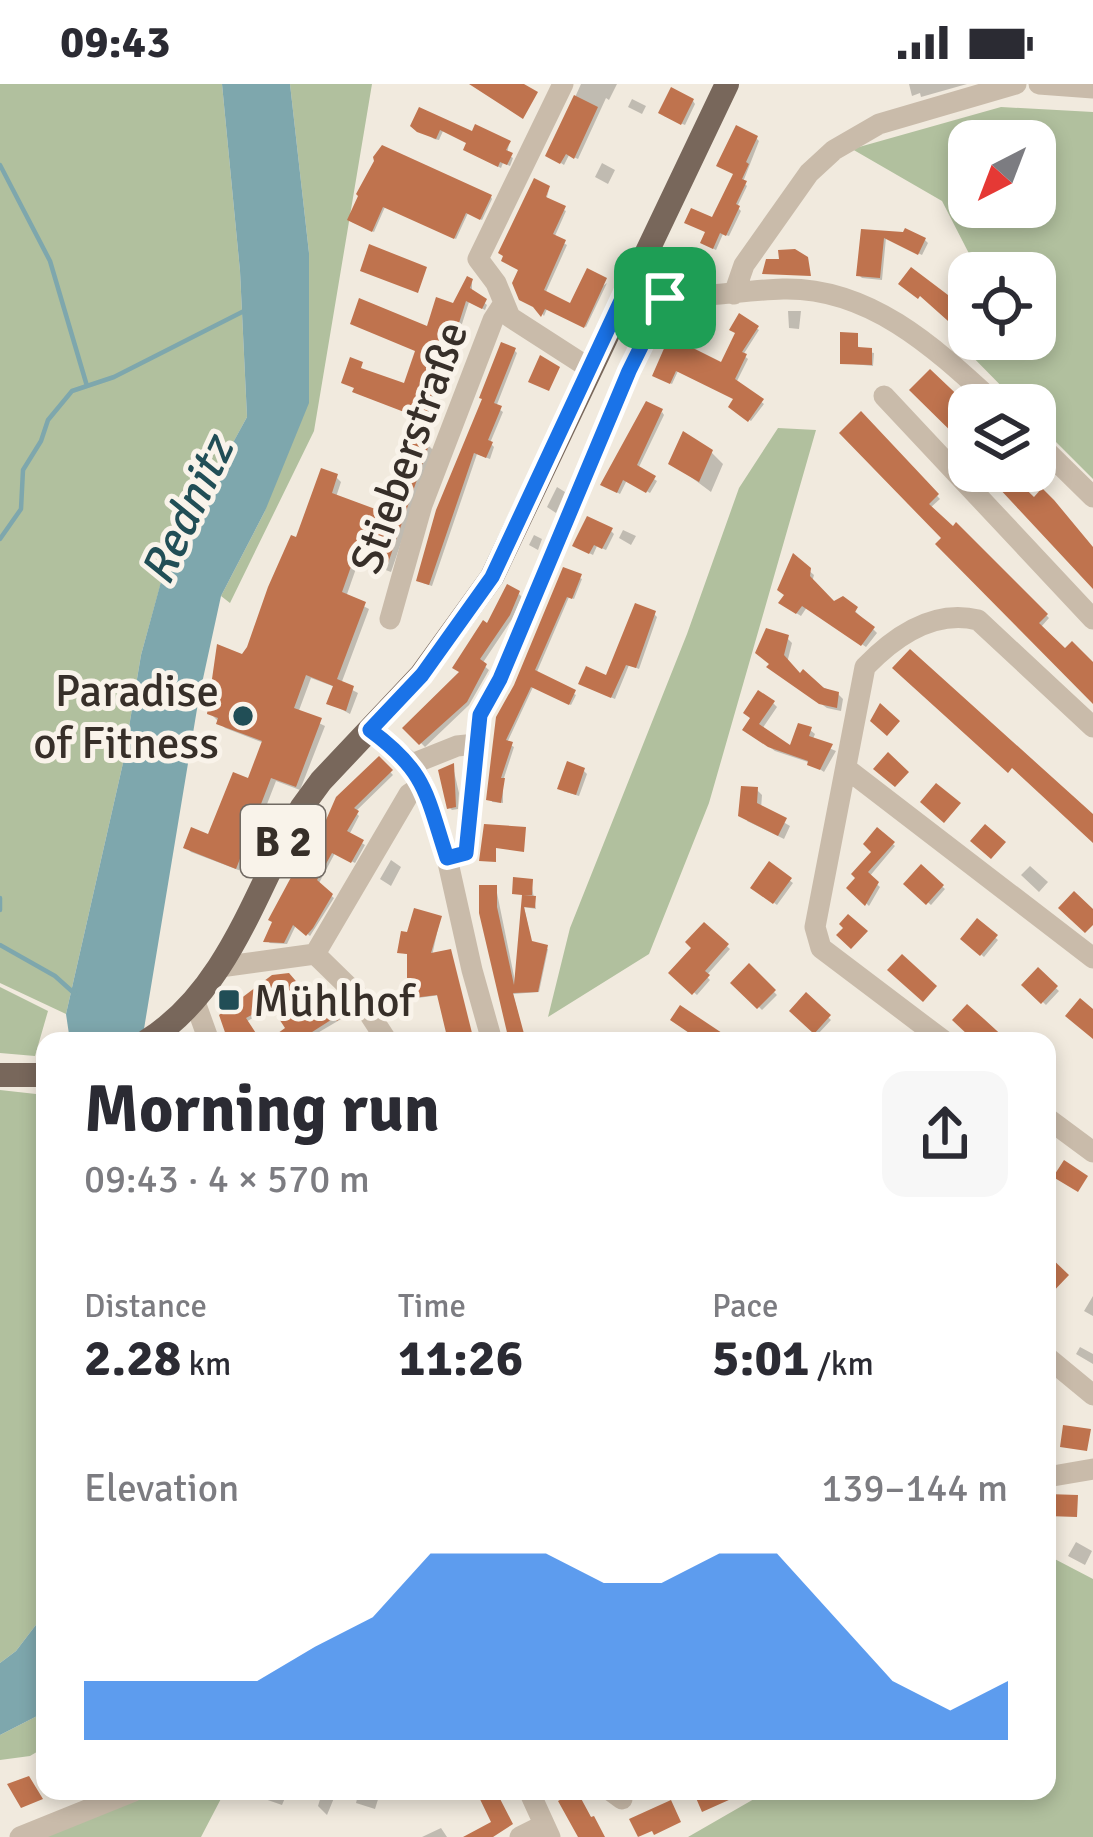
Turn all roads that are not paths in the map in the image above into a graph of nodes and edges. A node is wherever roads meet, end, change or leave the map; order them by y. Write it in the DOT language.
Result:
graph roads {
  1 [pos="563,84"];
  2 [pos="1016,84"];
  3 [pos="1039,84"];
  4 [pos="724,85"];
  5 [pos="1093,88"];
  6 [pos="627,288"];
  7 [pos="734,294"];
  8 [pos="665,298"];
  9 [pos="504,304"];
  10 [pos="589,368"];
  11 [pos="971,384"];
  12 [pos="884,396"];
  13 [pos="1056,460"];
  14 [pos="1093,496"];
  15 [pos="390,619"];
  16 [pos="1093,619"];
  17 [pos="1093,727"];
  18 [pos="370,730"];
  19 [pos="476,744"];
  20 [pos="412,764"];
  21 [pos="847,769"];
  22 [pos="423,785"];
  23 [pos="447,858"];
  24 [pos="315,954"];
  25 [pos="1093,958"];
  26 [pos="220,968"];
  27 [pos="186,1010"];
  28 [pos="158,1032"];
  29 [pos="202,1032"];
  30 [pos="381,1032"];
  31 [pos="490,1032"];
  32 [pos="932,1032"];
  33 [pos="0,1075"];
  34 [pos="36,1075"];
  35 [pos="1056,1125"];
  36 [pos="1093,1152"];
  37 [pos="1056,1364"];
  38 [pos="1093,1395"];
  39 [pos="1093,1469"];
  40 [pos="1056,1475"];
  41 [pos="112,1800"];
  42 [pos="533,1800"];
  43 [pos="547,1831"];
  44 [pos="20,1837"];
  45 [pos="520,1837"];
  1 -- 9 [label="street, Stieberstraße"];
  2 -- 7 [label="street"];
  3 -- 5 [label="street"];
  4 -- 6 [label="main road, B 2"];
  6 -- 8 [label="street"];
  6 -- 10 [label="main road, B 2"];
  7 -- 8 [label="street"];
  7 -- 11 [label="street"];
  8 -- 19 [label="street"];
  9 -- 10 [label="street, Stieberstraße"];
  9 -- 15 [label="street, Stieberstraße"];
  10 -- 18 [label="main road, B 2"];
  12 -- 16 [label="street"];
  13 -- 14 [label="street"];
  17 -- 21 [label="street"];
  18 -- 20 [label="street"];
  18 -- 26 [label="main road, B 2"];
  19 -- 20 [label="street"];
  19 -- 23 [label="street"];
  20 -- 22 [label="street"];
  21 -- 25 [label="street"];
  21 -- 32 [label="street"];
  22 -- 23 [label="street"];
  22 -- 24 [label="street"];
  23 -- 31 [label="street"];
  24 -- 26 [label="street"];
  24 -- 30 [label="street"];
  26 -- 27 [label="main road, B 2"];
  27 -- 28 [label="main road, B 2"];
  27 -- 29 [label="street"];
  33 -- 34 [label="main road"];
  35 -- 36 [label="street"];
  37 -- 38 [label="street"];
  39 -- 40 [label="street"];
  41 -- 44 [label="street"];
  42 -- 43 [label="street"];
  43 -- 45 [label="street"];
}
